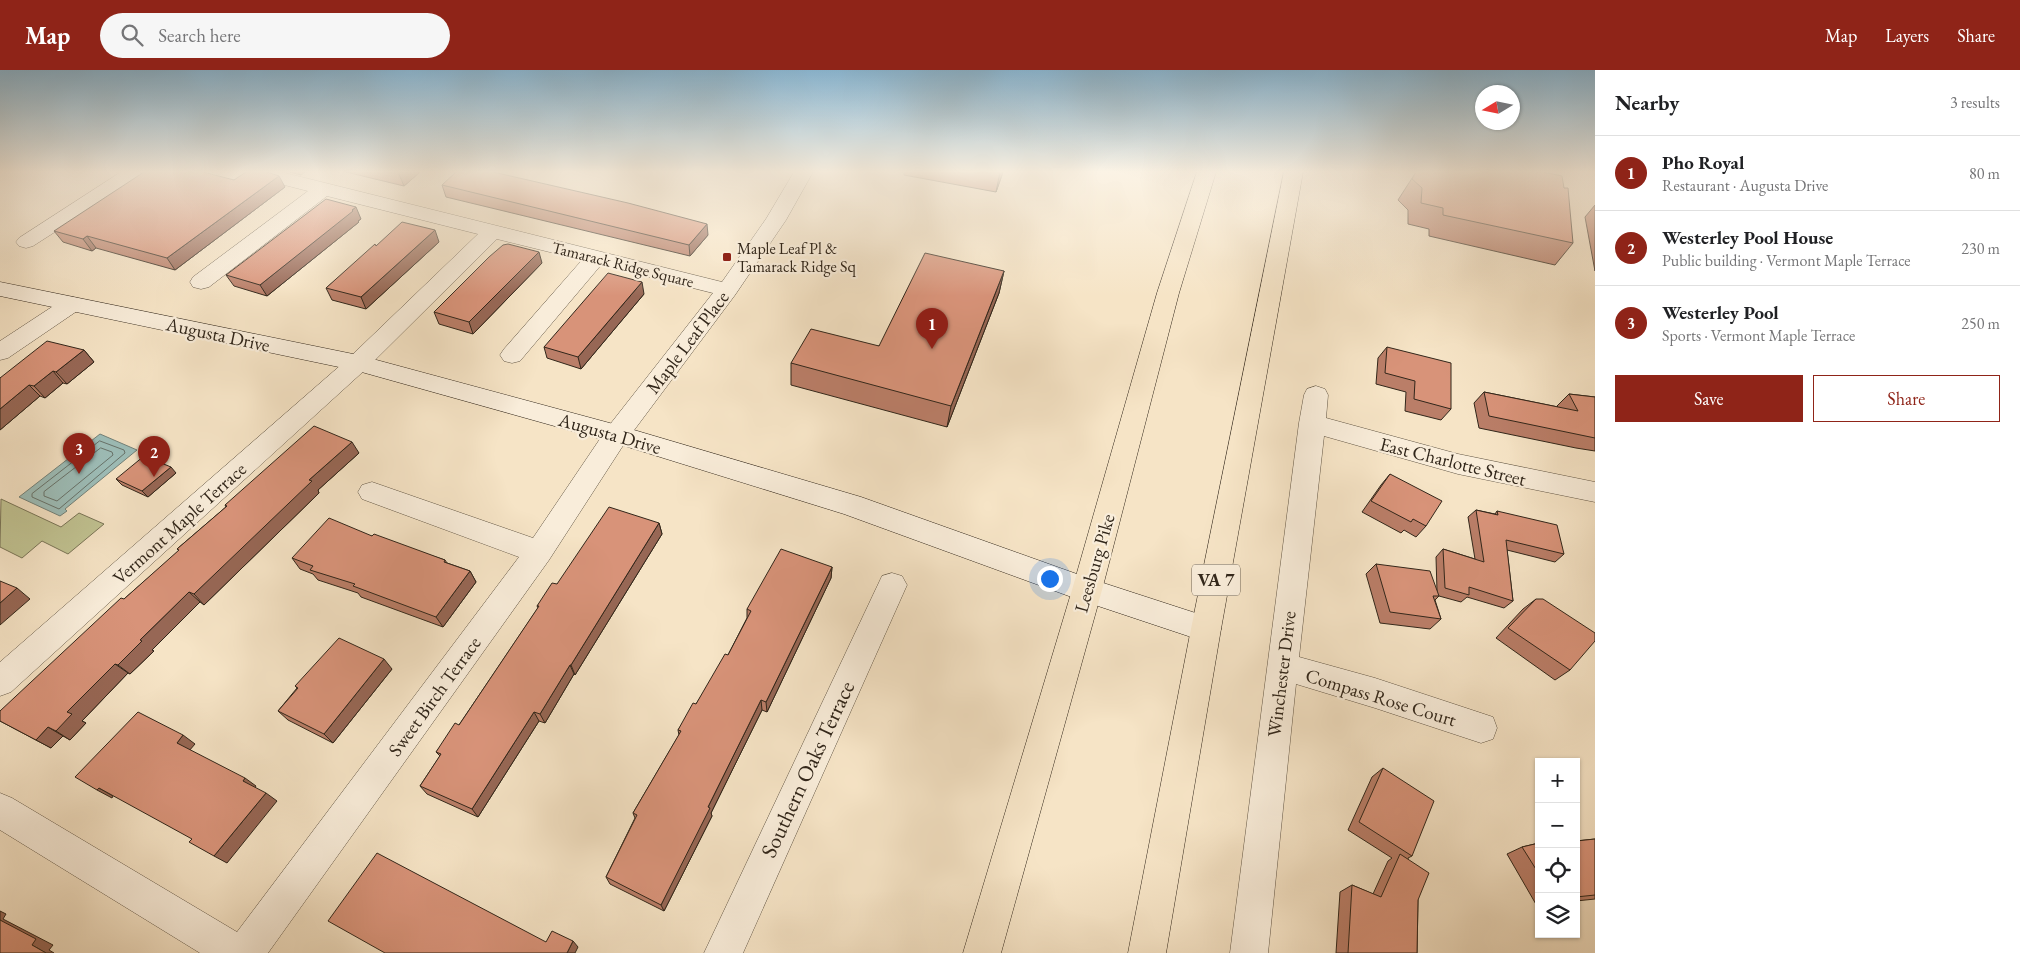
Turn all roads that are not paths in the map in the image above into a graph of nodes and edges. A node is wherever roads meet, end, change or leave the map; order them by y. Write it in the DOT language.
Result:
graph roads {
  1 [pos="71,213"];
  2 [pos="291,213"];
  3 [pos="419,213"];
  4 [pos="780,213"];
  5 [pos="1194,213"];
  6 [pos="1286,213"];
  7 [pos="493,232"];
  8 [pos="26,242"];
  9 [pos="596,257"];
  10 [pos="201,282"];
  11 [pos="0,289"];
  12 [pos="727,290"];
  13 [pos="72,304"];
  14 [pos="0,352"];
  15 [pos="512,354"];
  16 [pos="358,363"];
  17 [pos="1314,409"];
  18 [pos="617,434"];
  19 [pos="372,492"];
  20 [pos="1595,492"];
  21 [pos="539,552"];
  22 [pos="892,585"];
  23 [pos="1087,590"];
  24 [pos="1206,629"];
  25 [pos="1282,666"];
  26 [pos="0,682"];
  27 [pos="1481,728"];
  28 [pos="0,810"];
  29 [pos="236,953"];
  30 [pos="245,953"];
  31 [pos="723,953"];
  32 [pos="982,953"];
  33 [pos="1147,953"];
  34 [pos="1249,953"];
  1 -- 8 [label="street"];
  2 -- 10 [label="street"];
  3 -- 7 [label="street, Tamarack Ridge Square"];
  4 -- 12 [label="street, Maple Leaf Place"];
  5 -- 23 [label="highway, Leesburg Pike"];
  6 -- 24 [label="highway, VA 7"];
  7 -- 9 [label="street, Tamarack Ridge Square"];
  7 -- 16 [label="street, Vermont Maple Terrace"];
  9 -- 12 [label="street, Tamarack Ridge Square"];
  9 -- 15 [label="street"];
  11 -- 13 [label="street, Augusta Drive"];
  12 -- 18 [label="street, Maple Leaf Place"];
  13 -- 14 [label="street"];
  13 -- 16 [label="street, Augusta Drive"];
  16 -- 18 [label="street, Augusta Drive"];
  16 -- 26 [label="street, Vermont Maple Terrace"];
  17 -- 20 [label="street, East Charlotte Street"];
  17 -- 25 [label="street, Winchester Drive"];
  18 -- 21 [label="street, Sweet Birch Terrace"];
  18 -- 23 [label="street, Augusta Drive"];
  19 -- 21 [label="street"];
  21 -- 30 [label="street, Sweet Birch Terrace"];
  22 -- 31 [label="street, Southern Oaks Terrace"];
  23 -- 24 [label="street, Augusta Drive"];
  23 -- 32 [label="highway, Leesburg Pike"];
  24 -- 33 [label="highway, VA 7"];
  25 -- 27 [label="street, Compass Rose Court"];
  25 -- 34 [label="street, Winchester Drive"];
  28 -- 29 [label="street"];
}
